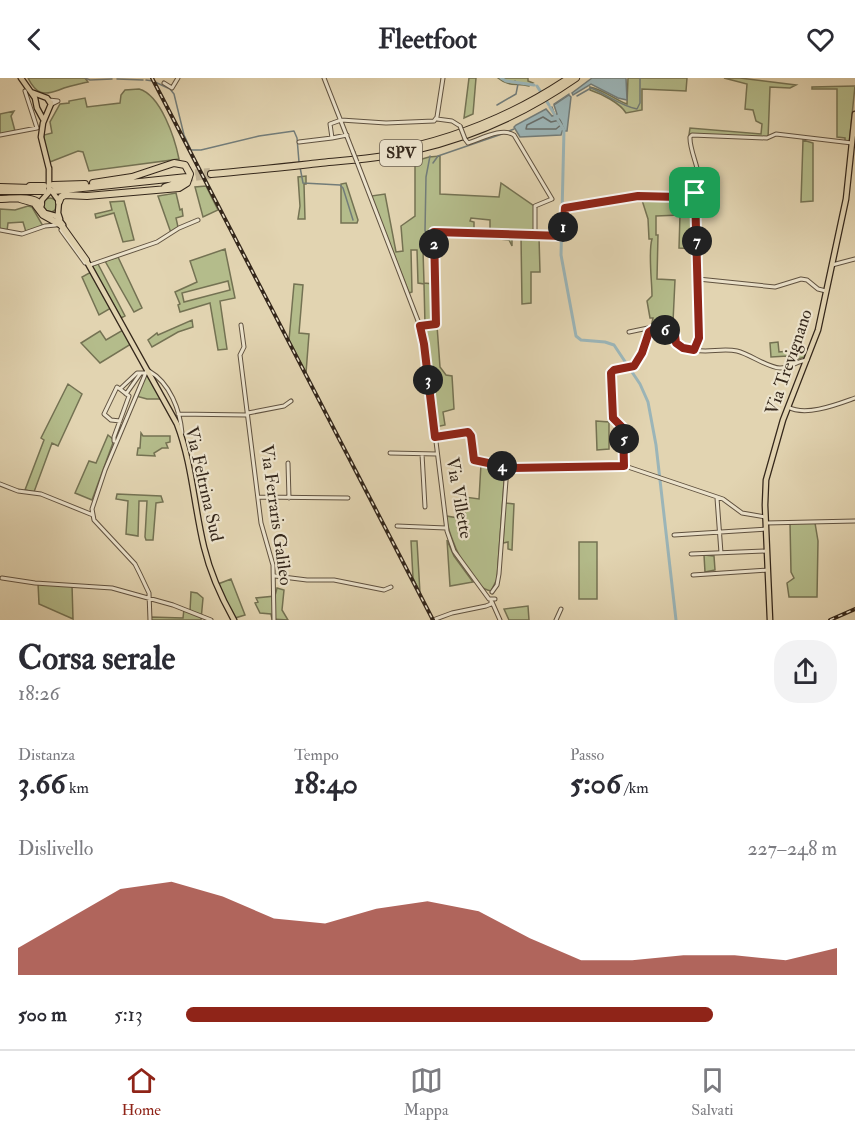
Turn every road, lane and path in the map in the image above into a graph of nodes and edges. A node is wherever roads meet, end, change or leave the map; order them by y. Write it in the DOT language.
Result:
graph roads {
  1 [pos="21,78"];
  2 [pos="178,78"];
  3 [pos="324,78"];
  4 [pos="442,78"];
  5 [pos="568,78"];
  6 [pos="576,78"];
  7 [pos="164,83"];
  8 [pos="28,91"];
  9 [pos="43,97"];
  10 [pos="37,107"];
  11 [pos="50,108"];
  12 [pos="31,110"];
  13 [pos="855,114"];
  14 [pos="341,120"];
  15 [pos="435,120"];
  16 [pos="43,123"];
  17 [pos="0,135"];
  18 [pos="347,135"];
  19 [pos="332,138"];
  20 [pos="298,141"];
  21 [pos="852,143"];
  22 [pos="49,168"];
  23 [pos="187,176"];
  24 [pos="93,183"];
  25 [pos="0,188"];
  26 [pos="45,190"];
  27 [pos="54,190"];
  28 [pos="144,192"];
  29 [pos="695,193"];
  30 [pos="0,199"];
  31 [pos="20,199"];
  32 [pos="59,202"];
  33 [pos="41,204"];
  34 [pos="58,210"];
  35 [pos="51,214"];
  36 [pos="198,220"];
  37 [pos="0,231"];
  38 [pos="68,232"];
  39 [pos="535,235"];
  40 [pos="855,259"];
  41 [pos="88,263"];
  42 [pos="832,265"];
  43 [pos="698,279"];
  44 [pos="826,291"];
  45 [pos="241,326"];
  46 [pos="420,326"];
  47 [pos="651,330"];
  48 [pos="629,332"];
  49 [pos="694,350"];
  50 [pos="807,360"];
  51 [pos="148,371"];
  52 [pos="140,374"];
  53 [pos="120,389"];
  54 [pos="128,392"];
  55 [pos="855,398"];
  56 [pos="291,401"];
  57 [pos="788,407"];
  58 [pos="178,414"];
  59 [pos="247,414"];
  60 [pos="120,421"];
  61 [pos="435,437"];
  62 [pos="182,438"];
  63 [pos="114,441"];
  64 [pos="390,453"];
  65 [pos="422,454"];
  66 [pos="437,454"];
  67 [pos="288,463"];
  68 [pos="624,466"];
  69 [pos="507,467"];
  70 [pos="1,485"];
  71 [pos="258,497"];
  72 [pos="289,498"];
  73 [pos="348,498"];
  74 [pos="717,498"];
  75 [pos="425,507"];
  76 [pos="93,515"];
  77 [pos="765,520"];
  78 [pos="855,521"];
  79 [pos="397,525"];
  80 [pos="446,528"];
  81 [pos="766,530"];
  82 [pos="719,532"];
  83 [pos="674,535"];
  84 [pos="767,551"];
  85 [pos="721,553"];
  86 [pos="691,554"];
  87 [pos="768,570"];
  88 [pos="693,574"];
  89 [pos="274,575"];
  90 [pos="2,578"];
  91 [pos="391,587"];
  92 [pos="491,597"];
  93 [pos="150,599"];
  94 [pos="486,606"];
  95 [pos="561,609"];
  96 [pos="495,610"];
  97 [pos="150,620"];
  98 [pos="211,620"];
  99 [pos="234,620"];
  100 [pos="274,620"];
  101 [pos="433,620"];
  102 [pos="500,620"];
  103 [pos="556,620"];
  104 [pos="770,620"];
  1 -- 8 [label="main road"];
  2 -- 7 [label="street"];
  3 -- 14 [label="street, Via Villette"];
  4 -- 15 [label="street"];
  5 -- 6 [label="highway, SPV"];
  8 -- 9 [label="main road"];
  8 -- 10 [label="main road"];
  8 -- 12 [label="street"];
  9 -- 10 [label="main road"];
  9 -- 11 [label="main road"];
  10 -- 11 [label="main road"];
  10 -- 12 [label="street"];
  10 -- 16 [label="main road"];
  11 -- 16 [label="main road"];
  12 -- 17 [label="street"];
  13 -- 21 [label="main road, Via Trevignano"];
  14 -- 15 [label="street"];
  14 -- 18 [label="street, Via Villette"];
  14 -- 19 [label="street"];
  15 -- 39 [label="street, bridge"];
  16 -- 22 [label="main road"];
  18 -- 19 [label="street"];
  18 -- 46 [label="street, Via Villette, bridge"];
  19 -- 20 [label="street"];
  21 -- 29 [label="street"];
  21 -- 42 [label="main road, Via Trevignano"];
  22 -- 26 [label="main road"];
  22 -- 27 [label="main road"];
  23 -- 24 [label="highway"];
  23 -- 27 [label="highway"];
  23 -- 28 [label="highway"];
  24 -- 27 [label="highway"];
  24 -- 28 [label="highway"];
  25 -- 26 [label="highway"];
  26 -- 27 [label="main road"];
  26 -- 33 [label="main road"];
  27 -- 32 [label="main road"];
  28 -- 32 [label="highway"];
  29 -- 39 [label="street"];
  29 -- 43 [label="street"];
  30 -- 31 [label="highway"];
  31 -- 33 [label="highway"];
  31 -- 41 [label="highway"];
  32 -- 34 [label="main road"];
  33 -- 35 [label="main road, Via Feltrina Sud"];
  34 -- 35 [label="main road"];
  34 -- 38 [label="main road, Via Feltrina Sud"];
  35 -- 38 [label="main road, Via Feltrina Sud"];
  36 -- 41 [label="street"];
  37 -- 41 [label="street, Via Feltrina Sud"];
  38 -- 41 [label="main road, Via Feltrina Sud"];
  39 -- 46 [label="street"];
  40 -- 42 [label="street"];
  41 -- 51 [label="main road, Via Feltrina Sud"];
  42 -- 44 [label="main road, Via Trevignano"];
  43 -- 44 [label="street"];
  43 -- 49 [label="street"];
  44 -- 50 [label="main road, Via Trevignano"];
  45 -- 59 [label="street, Via Ferraris Galileo"];
  46 -- 61 [label="street, Via Villette"];
  47 -- 48 [label="street"];
  47 -- 49 [label="street"];
  47 -- 68 [label="street"];
  49 -- 50 [label="street"];
  50 -- 57 [label="main road, Via Trevignano"];
  51 -- 52 [label="street"];
  51 -- 58 [label="street"];
  51 -- 62 [label="main road, Via Feltrina Sud"];
  51 -- 76 [label="street"];
  52 -- 53 [label="street"];
  52 -- 54 [label="street"];
  53 -- 54 [label="street"];
  53 -- 60 [label="street"];
  54 -- 60 [label="street"];
  55 -- 57 [label="street"];
  56 -- 59 [label="street"];
  57 -- 77 [label="main road, Via Trevignano"];
  58 -- 59 [label="street"];
  58 -- 62 [label="street"];
  59 -- 71 [label="street, Via Ferraris Galileo"];
  60 -- 63 [label="street"];
  61 -- 66 [label="street, Via Villette"];
  61 -- 69 [label="street"];
  62 -- 99 [label="main road, Via Feltrina Sud"];
  64 -- 65 [label="street"];
  65 -- 66 [label="street"];
  65 -- 75 [label="street"];
  66 -- 80 [label="street, Via Villette"];
  67 -- 72 [label="street"];
  68 -- 69 [label="street"];
  68 -- 74 [label="street"];
  69 -- 92 [label="street"];
  70 -- 76 [label="street"];
  71 -- 72 [label="street"];
  71 -- 89 [label="street, Via Ferraris Galileo"];
  72 -- 73 [label="street"];
  74 -- 77 [label="street"];
  74 -- 82 [label="street"];
  76 -- 93 [label="street"];
  77 -- 78 [label="street"];
  77 -- 81 [label="main road, Via Trevignano"];
  79 -- 80 [label="street"];
  80 -- 92 [label="street, Via Villette"];
  81 -- 82 [label="street"];
  81 -- 84 [label="main road, Via Trevignano"];
  82 -- 83 [label="street"];
  82 -- 85 [label="street"];
  84 -- 85 [label="street"];
  84 -- 87 [label="main road, Via Trevignano"];
  85 -- 86 [label="street"];
  87 -- 88 [label="street"];
  87 -- 104 [label="main road, Via Trevignano"];
  89 -- 91 [label="street"];
  89 -- 100 [label="street, Via Ferraris Galileo"];
  90 -- 93 [label="street"];
  92 -- 94 [label="street"];
  92 -- 96 [label="street"];
  93 -- 97 [label="street"];
  93 -- 98 [label="street"];
  94 -- 96 [label="street"];
  94 -- 101 [label="street"];
  95 -- 103 [label="street"];
  96 -- 102 [label="street"];
}
